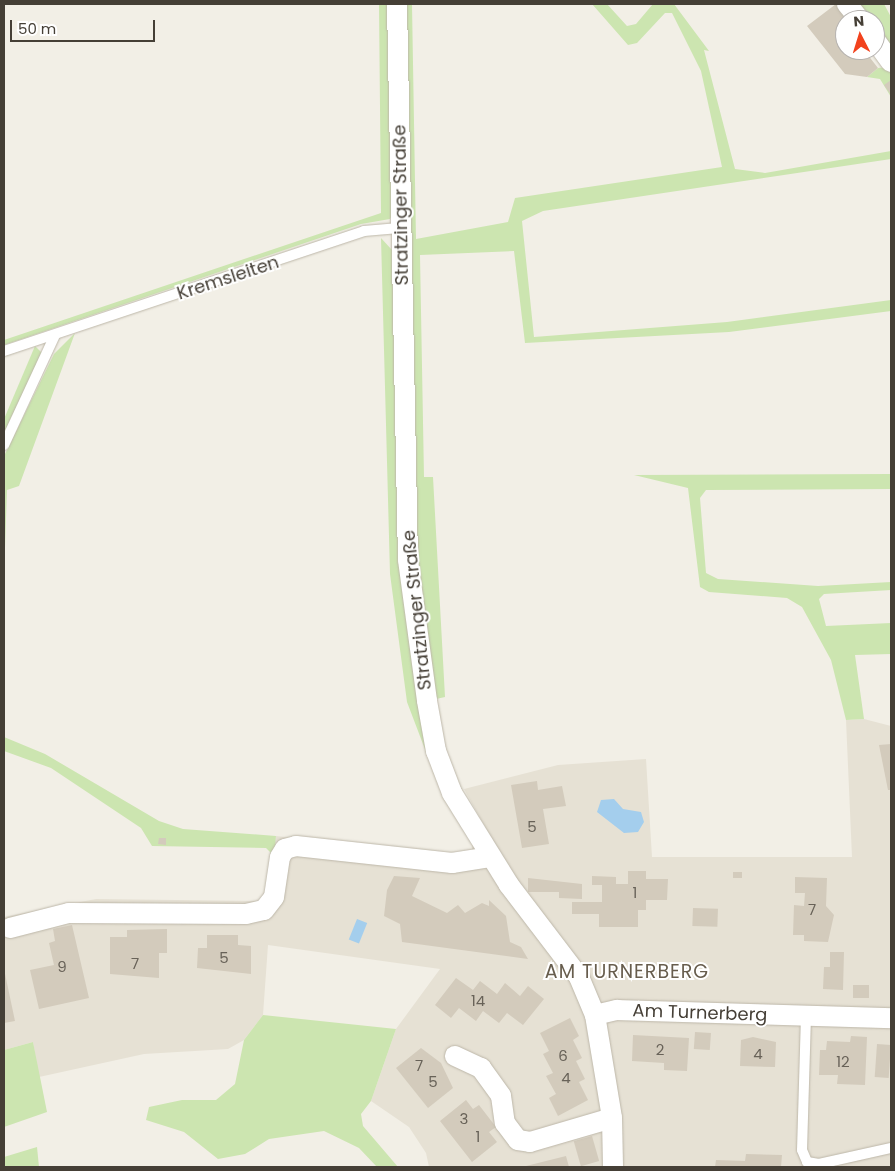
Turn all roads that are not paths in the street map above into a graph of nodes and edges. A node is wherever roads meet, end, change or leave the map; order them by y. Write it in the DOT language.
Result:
graph roads {
  1 [pos="397,4"];
  2 [pos="402,228"];
  3 [pos="55,335"];
  4 [pos="4,351"];
  5 [pos="4,445"];
  6 [pos="490,857"];
  7 [pos="10,928"];
  8 [pos="595,1015"];
  9 [pos="806,1016"];
  10 [pos="891,1018"];
  11 [pos="456,1056"];
  12 [pos="612,1118"];
  13 [pos="891,1148"];
  14 [pos="614,1167"];
  1 -- 2 [label="street, Stratzinger Straße"];
  2 -- 3 [label="lane, Kremsleiten"];
  2 -- 6 [label="street, Stratzinger Straße"];
  3 -- 4 [label="lane, Kremsleiten"];
  3 -- 5 [label="lane"];
  6 -- 7 [label="street"];
  6 -- 8 [label="street, Stratzinger Straße"];
  8 -- 9 [label="street, Am Turnerberg"];
  8 -- 12 [label="street, Stratzinger Straße"];
  9 -- 10 [label="street, Am Turnerberg"];
  9 -- 13 [label="lane"];
  11 -- 12 [label="street"];
  12 -- 14 [label="street, Stratzinger Straße"];
}
